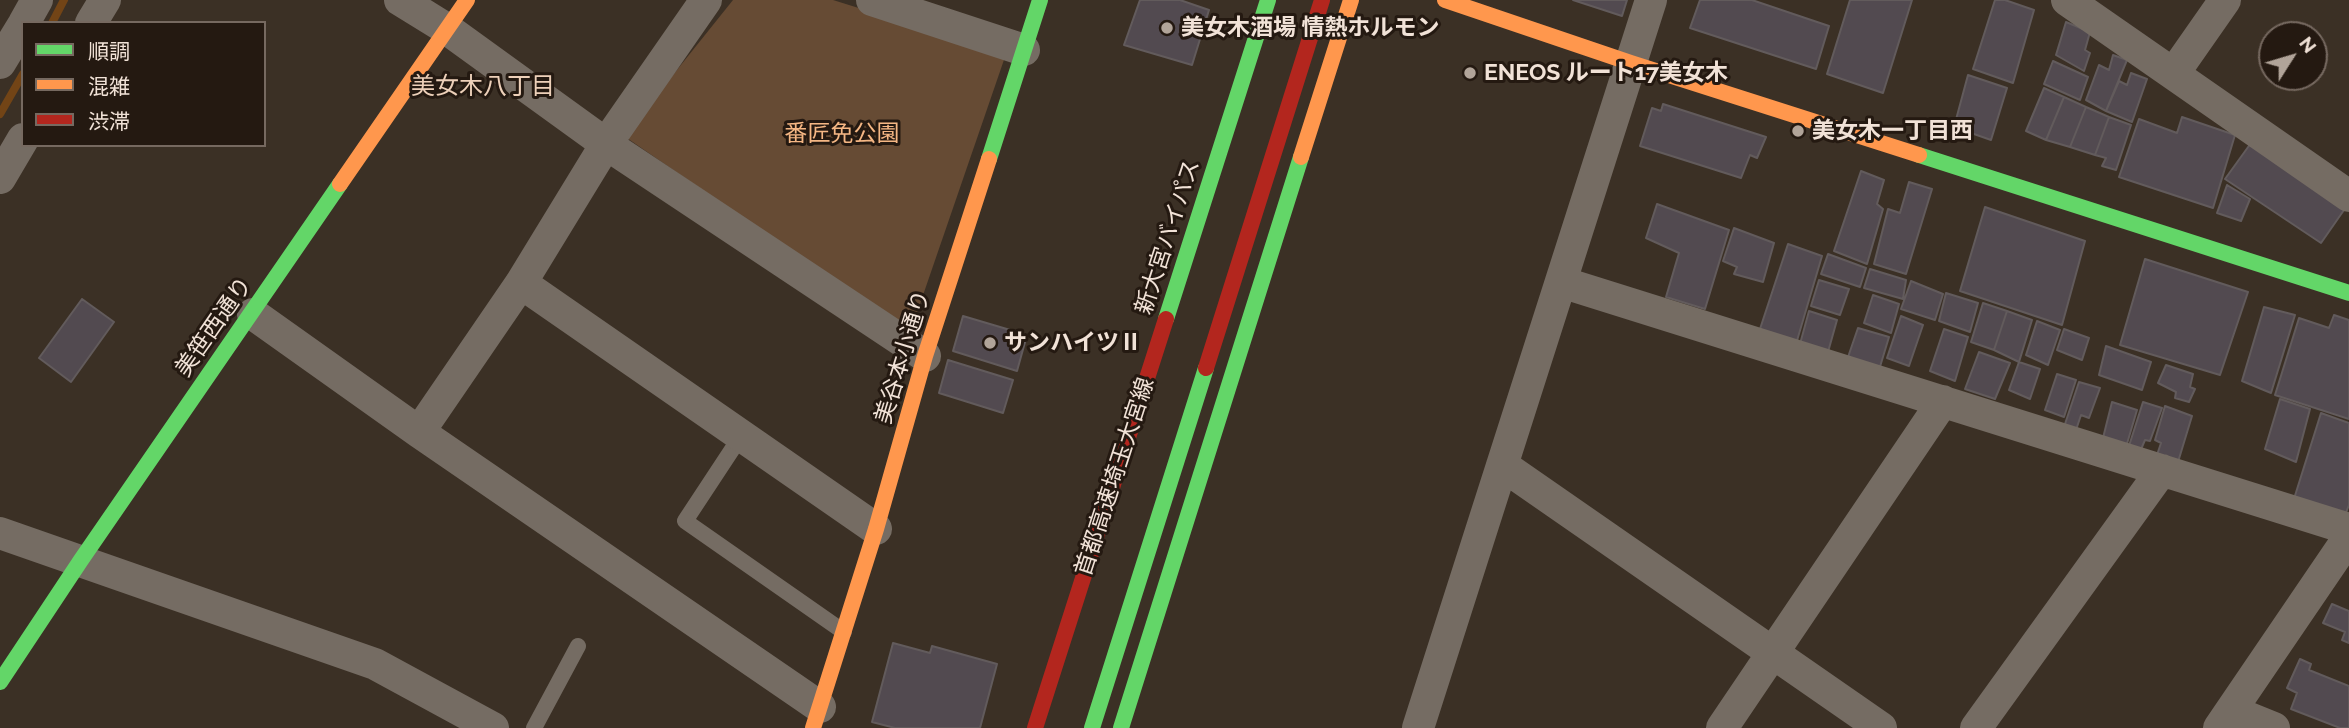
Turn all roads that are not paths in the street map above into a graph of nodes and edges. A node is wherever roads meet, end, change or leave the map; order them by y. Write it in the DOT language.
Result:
graph roads {
  1 [pos="37,0"];
  2 [pos="105,0"];
  3 [pos="400,0"];
  4 [pos="467,0"];
  5 [pos="706,0"];
  6 [pos="872,0"];
  7 [pos="1040,0"];
  8 [pos="1268,0"];
  9 [pos="1322,0"];
  10 [pos="1351,0"];
  11 [pos="1445,0"];
  12 [pos="1651,0"];
  13 [pos="2067,0"];
  14 [pos="2225,0"];
  15 [pos="25,21"];
  16 [pos="92,21"];
  17 [pos="21,27"];
  18 [pos="447,29"];
  19 [pos="1024,50"];
  20 [pos="0,63"];
  21 [pos="1631,63"];
  22 [pos="2174,73"];
  23 [pos="21,142"];
  24 [pos="606,144"];
  25 [pos="0,178"];
  26 [pos="2349,196"];
  27 [pos="1561,282"];
  28 [pos="521,283"];
  29 [pos="2349,293"];
  30 [pos="253,314"];
  31 [pos="925,356"];
  32 [pos="1943,401"];
  33 [pos="419,432"];
  34 [pos="741,436"];
  35 [pos="1502,465"];
  36 [pos="2162,470"];
  37 [pos="876,529"];
  38 [pos="2349,529"];
  39 [pos="0,533"];
  40 [pos="2349,537"];
  41 [pos="81,560"];
  42 [pos="844,632"];
  43 [pos="578,646"];
  44 [pos="1772,652"];
  45 [pos="0,682"];
  46 [pos="817,717"];
  47 [pos="2225,719"];
  48 [pos="1428,723"];
  49 [pos="493,728"];
  50 [pos="534,728"];
  51 [pos="1035,728"];
  52 [pos="1093,728"];
  53 [pos="1121,728"];
  54 [pos="1722,728"];
  55 [pos="1881,728"];
  56 [pos="1976,728"];
  57 [pos="2274,728"];
  1 -- 15 [label="street"];
  2 -- 16 [label="street"];
  3 -- 18 [label="street"];
  4 -- 18 [label="main road, 美笹西通り"];
  5 -- 24 [label="street"];
  6 -- 19 [label="street"];
  7 -- 19 [label="main road, 美谷本小通り"];
  8 -- 51 [label="main road, 新大宮バイパス"];
  9 -- 52 [label="main road"];
  10 -- 53 [label="main road"];
  11 -- 21 [label="main road"];
  12 -- 21 [label="street"];
  13 -- 22 [label="street"];
  14 -- 22 [label="street"];
  17 -- 20 [label="street"];
  18 -- 24 [label="street"];
  18 -- 30 [label="main road, 美笹西通り"];
  19 -- 31 [label="main road, 美谷本小通り"];
  21 -- 27 [label="street"];
  21 -- 29 [label="main road"];
  22 -- 26 [label="street"];
  23 -- 25 [label="street"];
  24 -- 28 [label="street"];
  24 -- 31 [label="street"];
  27 -- 32 [label="street"];
  27 -- 35 [label="street"];
  28 -- 33 [label="street"];
  28 -- 34 [label="street"];
  30 -- 33 [label="street"];
  30 -- 41 [label="main road, 美笹西通り"];
  31 -- 37 [label="main road, 美谷本小通り"];
  32 -- 36 [label="street"];
  32 -- 44 [label="street"];
  33 -- 46 [label="street"];
  34 -- 37 [label="street"];
  34 -- 42 [label="lane"];
  35 -- 44 [label="street"];
  35 -- 48 [label="street"];
  36 -- 38 [label="street"];
  36 -- 56 [label="street"];
  37 -- 42 [label="main road, 美谷本小通り"];
  39 -- 41 [label="street"];
  40 -- 47 [label="street"];
  41 -- 45 [label="main road, 美笹西通り"];
  41 -- 49 [label="street"];
  42 -- 46 [label="main road, 美谷本小通り"];
  43 -- 50 [label="lane"];
  44 -- 54 [label="street"];
  44 -- 55 [label="street"];
  47 -- 57 [label="street"];
}
